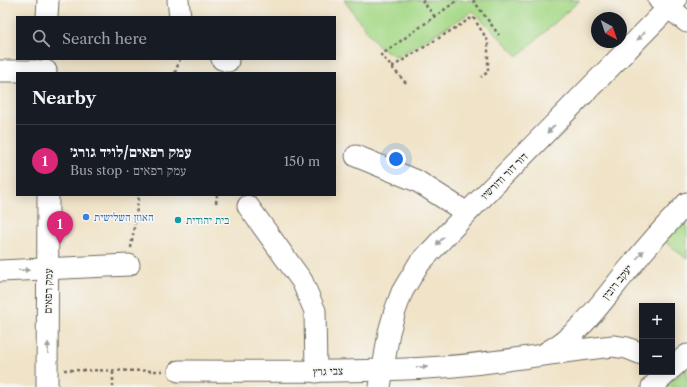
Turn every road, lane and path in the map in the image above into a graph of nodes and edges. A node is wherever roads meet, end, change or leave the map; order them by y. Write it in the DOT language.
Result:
graph roads {
  1 [pos="48,0"];
  2 [pos="178,0"];
  3 [pos="422,0"];
  4 [pos="458,0"];
  5 [pos="473,0"];
  6 [pos="668,3"];
  7 [pos="47,16"];
  8 [pos="180,16"];
  9 [pos="435,17"];
  10 [pos="687,22"];
  11 [pos="499,35"];
  12 [pos="180,60"];
  13 [pos="392,66"];
  14 [pos="46,68"];
  15 [pos="0,71"];
  16 [pos="175,72"];
  17 [pos="481,77"];
  18 [pos="406,83"];
  19 [pos="356,156"];
  20 [pos="48,196"];
  21 [pos="139,196"];
  22 [pos="217,196"];
  23 [pos="216,203"];
  24 [pos="687,203"];
  25 [pos="248,206"];
  26 [pos="467,213"];
  27 [pos="129,266"];
  28 [pos="49,270"];
  29 [pos="0,271"];
  30 [pos="589,317"];
  31 [pos="613,346"];
  32 [pos="639,353"];
  33 [pos="542,355"];
  34 [pos="687,355"];
  35 [pos="675,365"];
  36 [pos="179,370"];
  37 [pos="113,371"];
  38 [pos="316,372"];
  39 [pos="382,378"];
  40 [pos="51,382"];
  41 [pos="113,387"];
  1 -- 7 [label="street"];
  2 -- 8 [label="street"];
  3 -- 9 [label="path"];
  4 -- 9 [label="path"];
  5 -- 11 [label="path"];
  6 -- 10 [label="street"];
  6 -- 26 [label="street, דור דור ודורשיו, one-way"];
  9 -- 13 [label="path"];
  12 -- 16 [label="path"];
  13 -- 17 [label="path"];
  13 -- 18 [label="path"];
  14 -- 15 [label="street"];
  19 -- 26 [label="street"];
  20 -- 28 [label="street, עמק רפאים"];
  21 -- 27 [label="path"];
  22 -- 23 [label="path"];
  30 -- 24 [label="street, יעקב רובין, one-way"];
  25 -- 38 [label="street"];
  26 -- 39 [label="street, דור דור ודורשיו, one-way"];
  27 -- 28 [label="street"];
  29 -- 28 [label="street, one-way"];
  40 -- 28 [label="street, עמק רפאים, one-way"];
  30 -- 31 [label="street, צבי גרץ"];
  30 -- 33 [label="street, יעקב רובין"];
  31 -- 32 [label="street, צבי גרץ"];
  31 -- 33 [label="street, צבי גרץ"];
  39 -- 33 [label="street, צבי גרץ, one-way"];
  34 -- 35 [label="street"];
  36 -- 37 [label="path"];
  36 -- 38 [label="street, צבי גרץ"];
  37 -- 40 [label="path"];
  37 -- 41 [label="path"];
  38 -- 39 [label="street, צבי גרץ"];
}
